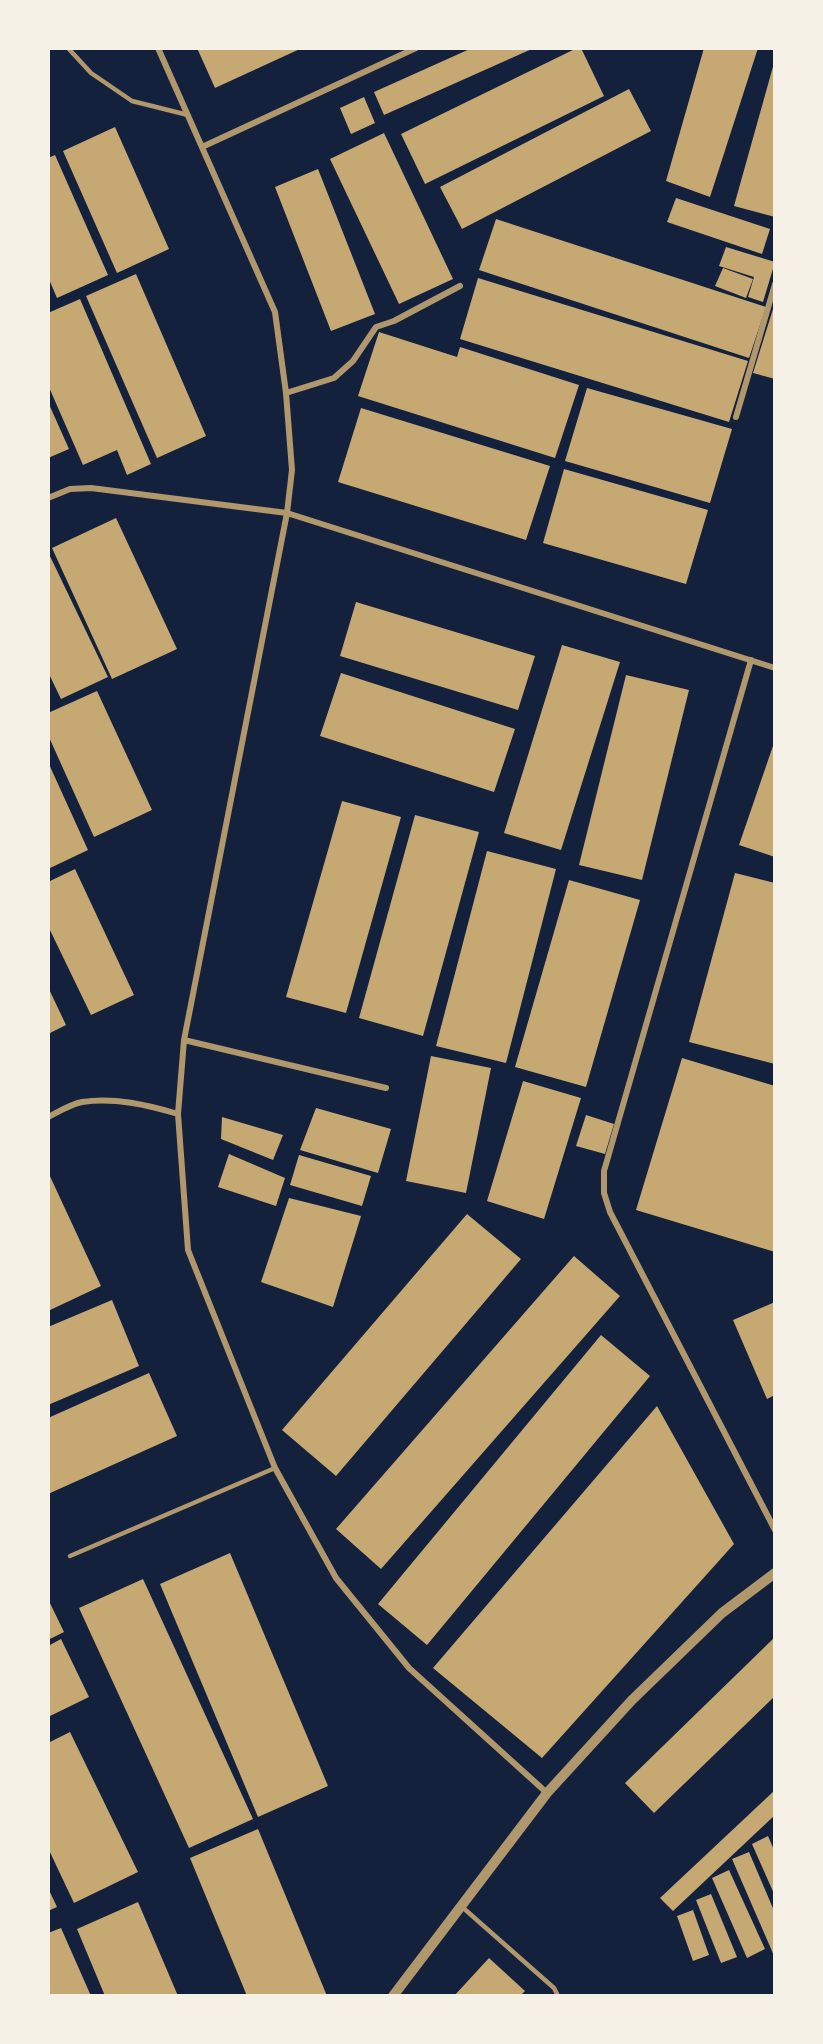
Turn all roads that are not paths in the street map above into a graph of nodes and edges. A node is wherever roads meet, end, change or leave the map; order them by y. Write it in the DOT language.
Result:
graph roads {
  1 [pos="68,48"];
  2 [pos="158,48"];
  3 [pos="416,48"];
  4 [pos="188,115"];
  5 [pos="202,147"];
  6 [pos="775,284"];
  7 [pos="460,286"];
  8 [pos="286,393"];
  9 [pos="736,417"];
  10 [pos="48,498"];
  11 [pos="287,513"];
  12 [pos="751,660"];
  13 [pos="775,668"];
  14 [pos="184,1040"];
  15 [pos="386,1088"];
  16 [pos="178,1114"];
  17 [pos="48,1117"];
  18 [pos="275,1468"];
  19 [pos="775,1530"];
  20 [pos="70,1556"];
  21 [pos="775,1573"];
  22 [pos="547,1793"];
  23 [pos="461,1906"];
  24 [pos="393,1996"];
  25 [pos="558,1996"];
  1 -- 4 [label="lane"];
  2 -- 4 [label="street"];
  3 -- 5 [label="street"];
  4 -- 5 [label="street"];
  5 -- 8 [label="street"];
  6 -- 9 [label="street"];
  7 -- 8 [label="street"];
  8 -- 11 [label="street"];
  10 -- 11 [label="street"];
  11 -- 12 [label="street"];
  11 -- 14 [label="street"];
  12 -- 13 [label="street"];
  12 -- 19 [label="street"];
  14 -- 15 [label="street"];
  14 -- 16 [label="street"];
  16 -- 17 [label="street"];
  16 -- 18 [label="street"];
  18 -- 20 [label="lane"];
  18 -- 22 [label="street"];
  21 -- 22 [label="street"];
  22 -- 23 [label="street"];
  23 -- 24 [label="street"];
  23 -- 25 [label="lane"];
}
